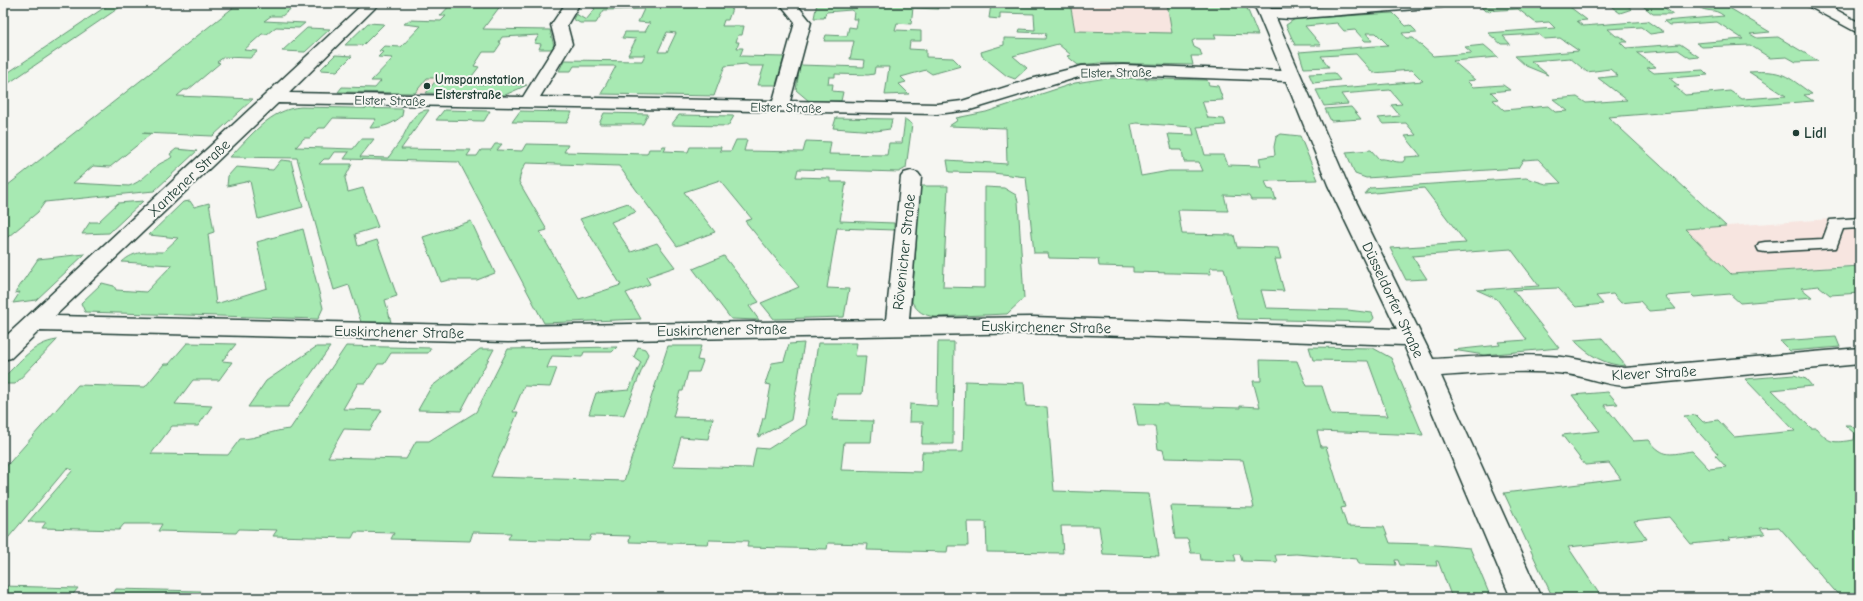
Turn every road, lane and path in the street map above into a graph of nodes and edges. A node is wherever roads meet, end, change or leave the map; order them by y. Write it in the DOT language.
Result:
graph roads {
  1 [pos="373,3"];
  2 [pos="573,3"];
  3 [pos="791,3"];
  4 [pos="1441,3"];
  5 [pos="1813,3"];
  6 [pos="1263,8"];
  7 [pos="1860,29"];
  8 [pos="1291,76"];
  9 [pos="274,98"];
  10 [pos="528,102"];
  11 [pos="780,108"];
  12 [pos="911,177"];
  13 [pos="1860,223"];
  14 [pos="1765,247"];
  15 [pos="33,323"];
  16 [pos="897,327"];
  17 [pos="1412,337"];
  18 [pos="3,352"];
  19 [pos="1860,356"];
  20 [pos="1425,368"];
  21 [pos="1526,598"];
  1 -- 9 [label="street, Xantener Straße"];
  2 -- 10 [label="street"];
  3 -- 11 [label="street"];
  4 -- 6 [label="street"];
  5 -- 7 [label="street"];
  6 -- 8 [label="street, Düsseldorfer Straße"];
  8 -- 11 [label="street, Elster Straße"];
  8 -- 17 [label="street, Düsseldorfer Straße"];
  9 -- 10 [label="street, Elster Straße"];
  9 -- 15 [label="street, Xantener Straße"];
  10 -- 11 [label="street, Elster Straße"];
  12 -- 16 [label="street, Rövenicher Straße"];
  13 -- 14 [label="lane"];
  15 -- 16 [label="street, Euskirchener Straße"];
  15 -- 18 [label="street, Xantener Straße"];
  16 -- 17 [label="street, Euskirchener Straße"];
  17 -- 20 [label="street, Düsseldorfer Straße"];
  19 -- 20 [label="street, Klever Straße"];
  20 -- 21 [label="street, Düsseldorfer Straße"];
}
